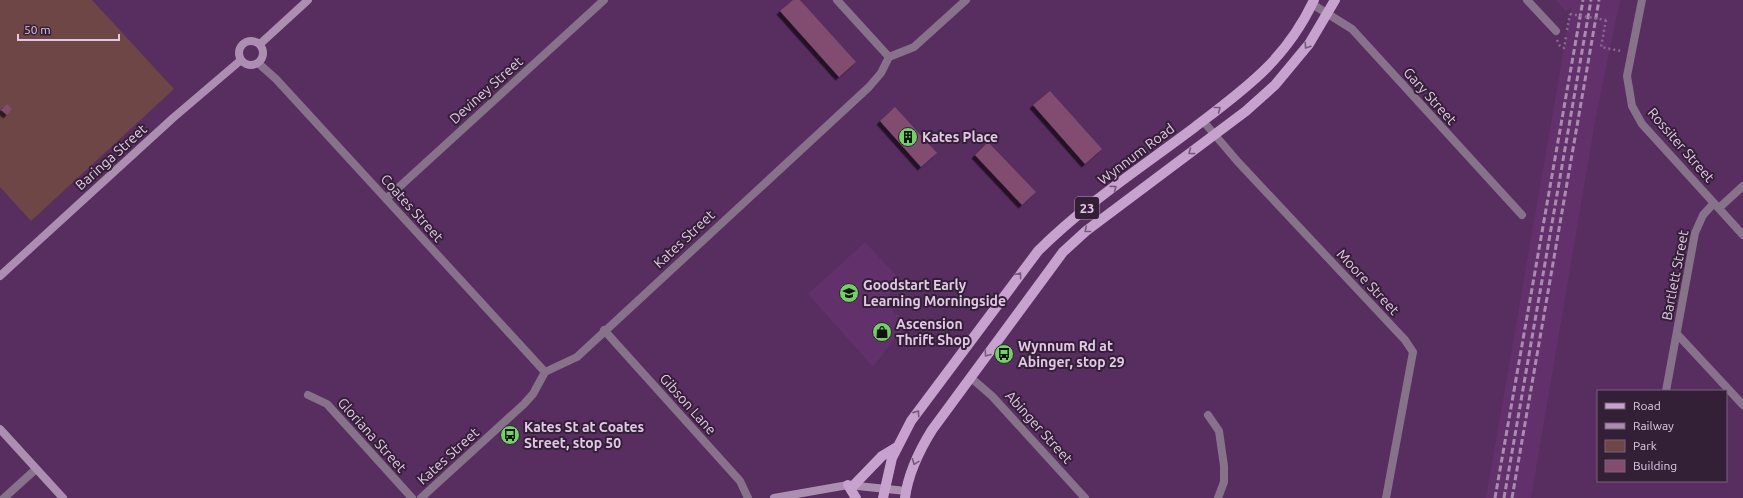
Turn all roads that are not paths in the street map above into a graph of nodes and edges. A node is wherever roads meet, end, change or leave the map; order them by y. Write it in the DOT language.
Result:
graph roads {
  1 [pos="308,0"];
  2 [pos="604,0"];
  3 [pos="837,0"];
  4 [pos="966,0"];
  5 [pos="1335,0"];
  6 [pos="1527,0"];
  7 [pos="1642,0"];
  8 [pos="1313,2"];
  9 [pos="1327,13"];
  10 [pos="1556,31"];
  11 [pos="260,44"];
  12 [pos="889,56"];
  13 [pos="242,60"];
  14 [pos="258,63"];
  15 [pos="1203,121"];
  16 [pos="1214,135"];
  17 [pos="1743,186"];
  18 [pos="386,199"];
  19 [pos="1716,206"];
  20 [pos="1522,215"];
  21 [pos="1743,235"];
  22 [pos="0,276"];
  23 [pos="604,330"];
  24 [pos="1677,334"];
  25 [pos="545,372"];
  26 [pos="970,377"];
  27 [pos="1666,390"];
  28 [pos="308,395"];
  29 [pos="1743,405"];
  30 [pos="1208,415"];
  31 [pos="0,429"];
  32 [pos="897,447"];
  33 [pos="36,469"];
  34 [pos="851,485"];
  35 [pos="883,493"];
  36 [pos="906,494"];
  37 [pos="4,498"];
  38 [pos="63,498"];
  39 [pos="412,498"];
  40 [pos="421,498"];
  41 [pos="748,498"];
  42 [pos="774,498"];
  43 [pos="856,498"];
  44 [pos="1085,498"];
  45 [pos="1218,498"];
  46 [pos="1386,498"];
  1 -- 11 [label="street"];
  2 -- 18 [label="street, Deviney Street"];
  3 -- 12 [label="street"];
  4 -- 12 [label="street"];
  5 -- 9 [label="main road, 23"];
  6 -- 10 [label="street"];
  7 -- 19 [label="street, Rossiter Street"];
  8 -- 9 [label="street, Gary Street"];
  15 -- 8 [label="main road, Wynnum Road / 23, one-way"];
  9 -- 16 [label="main road, 23, one-way"];
  9 -- 20 [label="street, Gary Street"];
  11 -- 13 [label="street"];
  11 -- 14 [label="street"];
  12 -- 23 [label="street, Kates Street"];
  13 -- 14 [label="street"];
  13 -- 22 [label="street, Baringa Street"];
  14 -- 18 [label="street, Coates Street"];
  15 -- 16 [label="street, Moore Street"];
  32 -- 15 [label="main road, Wynnum Road / 23, one-way"];
  16 -- 26 [label="main road, 23, one-way"];
  16 -- 46 [label="street, Moore Street"];
  17 -- 19 [label="street, Bartlett Street"];
  18 -- 25 [label="street, Coates Street"];
  19 -- 21 [label="street, Rossiter Street"];
  19 -- 24 [label="street, Bartlett Street"];
  23 -- 25 [label="street, Kates Street"];
  23 -- 41 [label="street, Gibson Lane"];
  24 -- 27 [label="street, Bartlett Street"];
  24 -- 29 [label="street, Bartlett Street"];
  25 -- 40 [label="street, Kates Street"];
  26 -- 36 [label="main road, 23, one-way"];
  26 -- 44 [label="street, Abinger Street"];
  28 -- 39 [label="street, Gloriana Street"];
  30 -- 45 [label="street"];
  31 -- 33 [label="street"];
  32 -- 34 [label="main road"];
  32 -- 35 [label="main road, Wynnum Road / 23"];
  33 -- 37 [label="street"];
  33 -- 38 [label="street"];
  34 -- 35 [label="street"];
  34 -- 42 [label="street"];
  34 -- 43 [label="main road"];
  35 -- 36 [label="street"];
}
